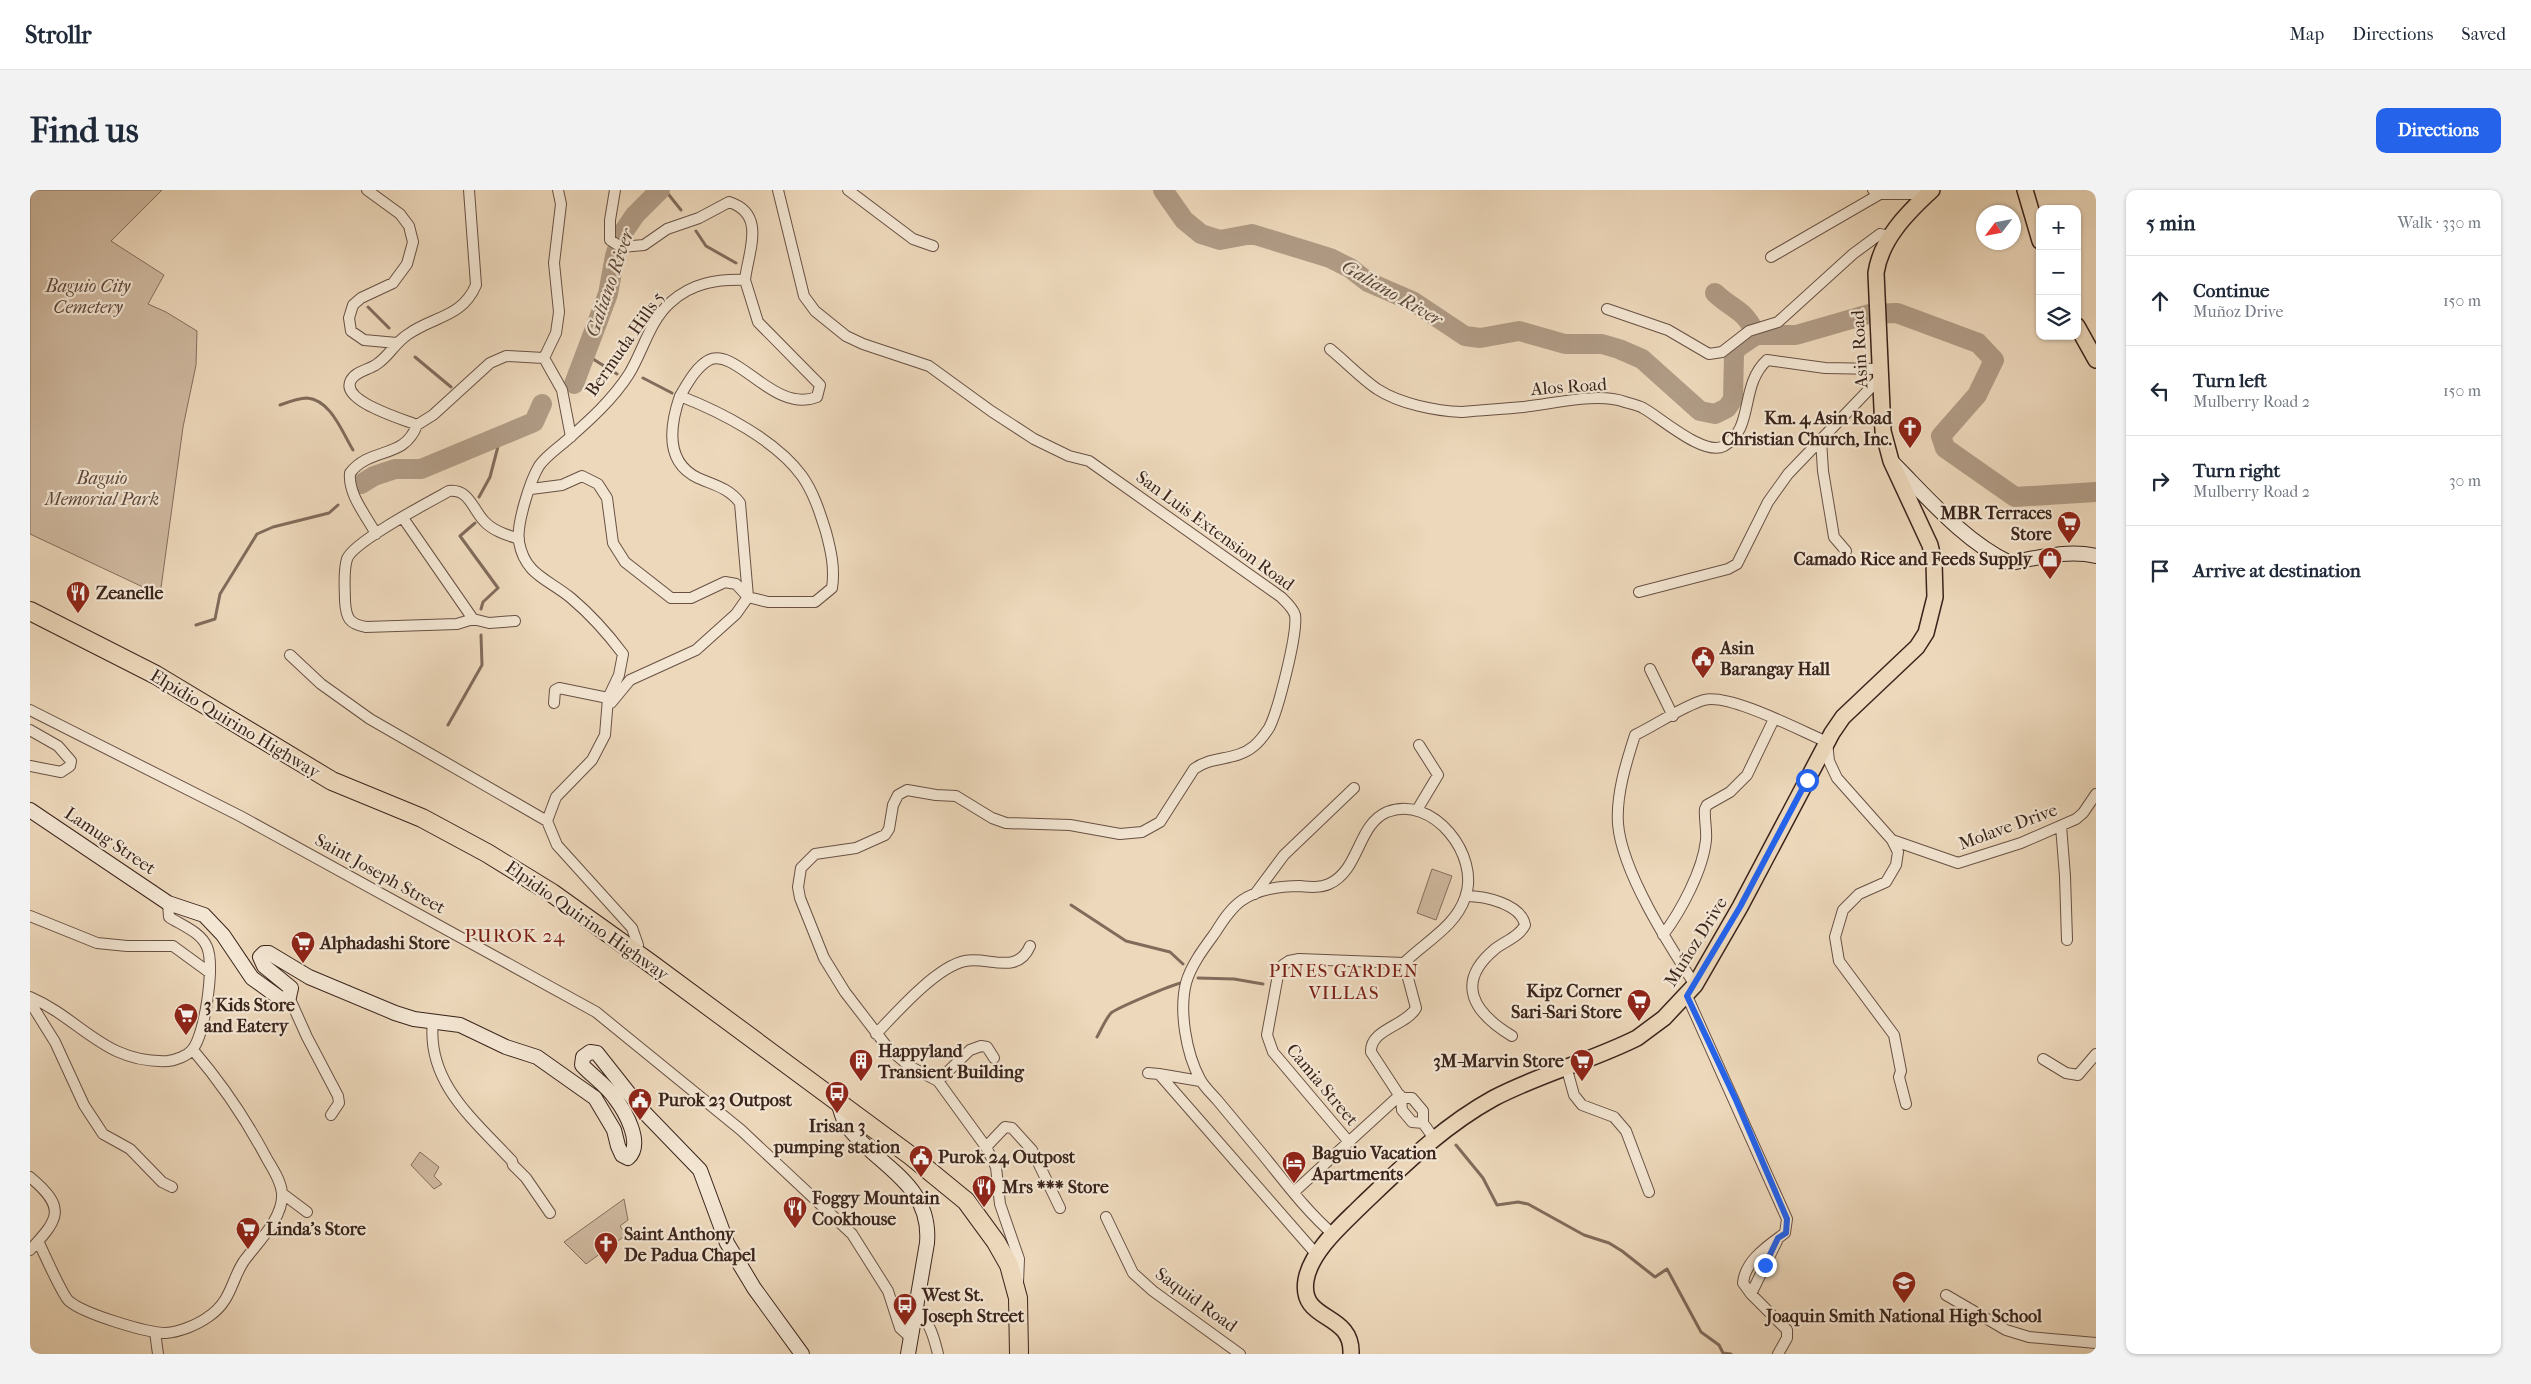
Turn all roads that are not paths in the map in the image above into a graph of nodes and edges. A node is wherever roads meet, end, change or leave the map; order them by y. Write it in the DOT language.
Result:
graph roads {
  1 [pos="367,190"];
  2 [pos="469,190"];
  3 [pos="558,190"];
  4 [pos="615,190"];
  5 [pos="778,190"];
  6 [pos="848,190"];
  7 [pos="2025,190"];
  8 [pos="1877,192"];
  9 [pos="1930,192"];
  10 [pos="2036,227"];
  11 [pos="1889,236"];
  12 [pos="933,246"];
  13 [pos="1771,257"];
  14 [pos="745,280"];
  15 [pos="1607,309"];
  16 [pos="2081,333"];
  17 [pos="397,343"];
  18 [pos="1330,349"];
  19 [pos="544,358"];
  20 [pos="2096,360"];
  21 [pos="1880,374"];
  22 [pos="680,396"];
  23 [pos="417,425"];
  24 [pos="571,437"];
  25 [pos="1821,440"];
  26 [pos="1892,461"];
  27 [pos="530,489"];
  28 [pos="403,518"];
  29 [pos="376,534"];
  30 [pos="519,539"];
  31 [pos="1846,551"];
  32 [pos="2096,556"];
  33 [pos="1639,592"];
  34 [pos="748,598"];
  35 [pos="30,611"];
  36 [pos="473,619"];
  37 [pos="515,621"];
  38 [pos="290,654"];
  39 [pos="1650,669"];
  40 [pos="554,703"];
  41 [pos="608,703"];
  42 [pos="30,710"];
  43 [pos="1673,716"];
  44 [pos="1774,719"];
  45 [pos="30,730"];
  46 [pos="1827,742"];
  47 [pos="1419,745"];
  48 [pos="30,766"];
  49 [pos="1354,788"];
  50 [pos="2096,794"];
  51 [pos="30,810"];
  52 [pos="1418,810"];
  53 [pos="547,821"];
  54 [pos="2060,826"];
  55 [pos="1892,840"];
  56 [pos="1254,894"];
  57 [pos="1466,896"];
  58 [pos="168,903"];
  59 [pos="30,916"];
  60 [pos="1663,935"];
  61 [pos="2067,940"];
  62 [pos="1030,946"];
  63 [pos="636,953"];
  64 [pos="1404,963"];
  65 [pos="210,974"];
  66 [pos="1691,990"];
  67 [pos="30,997"];
  68 [pos="289,997"];
  69 [pos="30,1002"];
  70 [pos="433,1021"];
  71 [pos="876,1034"];
  72 [pos="1512,1036"];
  73 [pos="193,1050"];
  74 [pos="2096,1054"];
  75 [pos="994,1058"];
  76 [pos="2043,1059"];
  77 [pos="1566,1066"];
  78 [pos="1148,1073"];
  79 [pos="1158,1074"];
  80 [pos="938,1081"];
  81 [pos="1200,1081"];
  82 [pos="1401,1096"];
  83 [pos="1906,1104"];
  84 [pos="839,1105"];
  85 [pos="332,1114"];
  86 [pos="1423,1124"];
  87 [pos="1433,1138"];
  88 [pos="1349,1142"];
  89 [pos="986,1147"];
  90 [pos="30,1177"];
  91 [pos="172,1187"];
  92 [pos="1294,1192"];
  93 [pos="1649,1192"];
  94 [pos="283,1194"];
  95 [pos="1060,1208"];
  96 [pos="307,1212"];
  97 [pos="550,1213"];
  98 [pos="1106,1217"];
  99 [pos="1334,1234"];
  100 [pos="38,1241"];
  101 [pos="30,1250"];
  102 [pos="1317,1255"];
  103 [pos="1017,1289"];
  104 [pos="1946,1295"];
  105 [pos="915,1311"];
  106 [pos="154,1332"];
  107 [pos="910,1337"];
  108 [pos="2096,1343"];
  109 [pos="158,1354"];
  110 [pos="802,1354"];
  111 [pos="908,1354"];
  112 [pos="938,1354"];
  113 [pos="1019,1354"];
  114 [pos="1240,1354"];
  115 [pos="1351,1354"];
  116 [pos="1778,1354"];
  1 -- 17 [label="street"];
  2 -- 17 [label="street"];
  3 -- 19 [label="street"];
  4 -- 14 [label="street"];
  5 -- 71 [label="street, San Luis Extension Road"];
  6 -- 12 [label="street"];
  7 -- 10 [label="main road"];
  8 -- 9 [label="street"];
  8 -- 13 [label="street"];
  9 -- 11 [label="main road, Asin Road"];
  11 -- 15 [label="street"];
  11 -- 21 [label="main road, Asin Road"];
  14 -- 22 [label="street"];
  14 -- 24 [label="street, Bermuda Hills 5"];
  16 -- 20 [label="main road"];
  17 -- 23 [label="street"];
  18 -- 21 [label="street, Alos Road"];
  19 -- 23 [label="street"];
  19 -- 24 [label="street"];
  21 -- 25 [label="street"];
  21 -- 26 [label="main road, Asin Road"];
  22 -- 34 [label="street"];
  22 -- 34 [label="street"];
  23 -- 29 [label="street"];
  24 -- 27 [label="street, Bermuda Hills 5"];
  25 -- 31 [label="street"];
  25 -- 33 [label="street"];
  26 -- 32 [label="street, Asin Road"];
  26 -- 46 [label="main road, Muñoz Drive"];
  27 -- 30 [label="street, Bermuda Hills 5"];
  27 -- 34 [label="street"];
  28 -- 29 [label="street"];
  28 -- 30 [label="street"];
  28 -- 36 [label="street"];
  29 -- 36 [label="street"];
  30 -- 41 [label="street, Bermuda Hills 5"];
  34 -- 41 [label="street"];
  35 -- 63 [label="highway, Elpidio Quirino Highway"];
  36 -- 37 [label="street"];
  38 -- 53 [label="street"];
  39 -- 43 [label="street"];
  40 -- 41 [label="street"];
  41 -- 53 [label="street"];
  42 -- 107 [label="street, Saint Joseph Street"];
  43 -- 44 [label="street"];
  43 -- 60 [label="street"];
  44 -- 46 [label="street"];
  44 -- 60 [label="street"];
  45 -- 48 [label="street"];
  46 -- 55 [label="street"];
  46 -- 66 [label="main road, Muñoz Drive"];
  47 -- 52 [label="street"];
  49 -- 56 [label="street"];
  50 -- 54 [label="street, Molave Drive"];
  51 -- 58 [label="street, Lamug Street"];
  52 -- 56 [label="street"];
  52 -- 57 [label="street"];
  53 -- 63 [label="street"];
  54 -- 55 [label="street, Molave Drive"];
  54 -- 61 [label="street"];
  55 -- 83 [label="street"];
  56 -- 81 [label="street"];
  57 -- 64 [label="street"];
  57 -- 72 [label="street"];
  58 -- 65 [label="street"];
  58 -- 68 [label="street, Lamug Street"];
  59 -- 65 [label="street"];
  60 -- 66 [label="street"];
  62 -- 71 [label="street"];
  63 -- 84 [label="highway, Elpidio Quirino Highway"];
  64 -- 82 [label="street"];
  64 -- 88 [label="street, Camia Street"];
  65 -- 73 [label="street"];
  66 -- 77 [label="main road, Muñoz Drive"];
  66 -- 116 [label="street"];
  67 -- 73 [label="street"];
  68 -- 70 [label="street"];
  68 -- 85 [label="street"];
  69 -- 91 [label="street"];
  70 -- 97 [label="street"];
  70 -- 110 [label="street"];
  71 -- 80 [label="street, San Luis Extension Road"];
  73 -- 94 [label="street"];
  74 -- 76 [label="street"];
  75 -- 80 [label="street"];
  77 -- 87 [label="main road, Muñoz Drive"];
  77 -- 93 [label="street"];
  78 -- 79 [label="street"];
  79 -- 81 [label="street"];
  79 -- 102 [label="street"];
  80 -- 89 [label="street, San Luis Extension Road"];
  81 -- 92 [label="street"];
  82 -- 86 [label="street"];
  82 -- 86 [label="street"];
  82 -- 88 [label="street"];
  84 -- 103 [label="highway, Elpidio Quirino Highway"];
  84 -- 105 [label="street"];
  86 -- 87 [label="street"];
  87 -- 99 [label="main road, Muñoz Drive"];
  88 -- 92 [label="street"];
  89 -- 95 [label="street"];
  89 -- 103 [label="street, San Luis Extension Road"];
  90 -- 100 [label="street"];
  92 -- 99 [label="street"];
  94 -- 96 [label="street"];
  94 -- 106 [label="street"];
  98 -- 114 [label="street, Saquid Road"];
  99 -- 102 [label="main road, Muñoz Drive"];
  100 -- 101 [label="street"];
  100 -- 106 [label="street"];
  102 -- 115 [label="main road, Muñoz Drive"];
  103 -- 113 [label="highway, Elpidio Quirino Highway"];
  104 -- 108 [label="street"];
  105 -- 107 [label="street"];
  105 -- 112 [label="street"];
  106 -- 109 [label="street"];
  107 -- 111 [label="street"];
}
